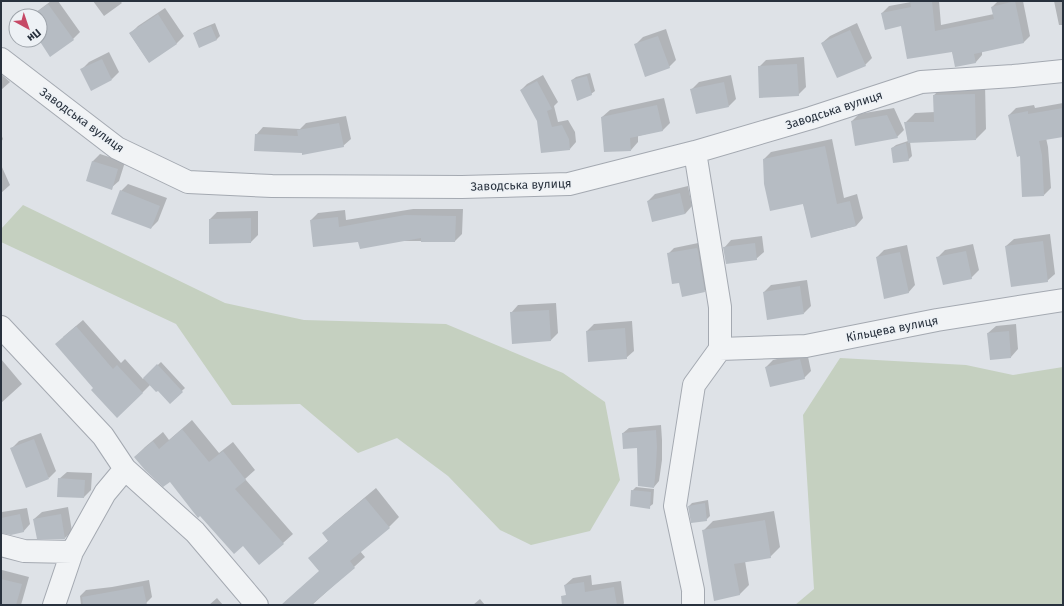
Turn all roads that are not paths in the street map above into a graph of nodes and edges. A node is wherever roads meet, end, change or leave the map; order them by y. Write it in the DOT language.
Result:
graph roads {
  1 [pos="1,59"];
  2 [pos="1063,71"];
  3 [pos="695,152"];
  4 [pos="1063,300"];
  5 [pos="1,327"];
  6 [pos="720,349"];
  7 [pos="125,469"];
  8 [pos="1,545"];
  9 [pos="72,552"];
  10 [pos="54,605"];
  11 [pos="257,605"];
  12 [pos="693,605"];
  1 -- 3 [label="street, Заводська вулиця"];
  2 -- 3 [label="street, Заводська вулиця"];
  3 -- 6 [label="street"];
  4 -- 6 [label="street, Кільцева вулиця"];
  5 -- 7 [label="street"];
  6 -- 12 [label="street"];
  7 -- 9 [label="street"];
  7 -- 11 [label="street"];
  8 -- 9 [label="street"];
  9 -- 10 [label="street"];
}
